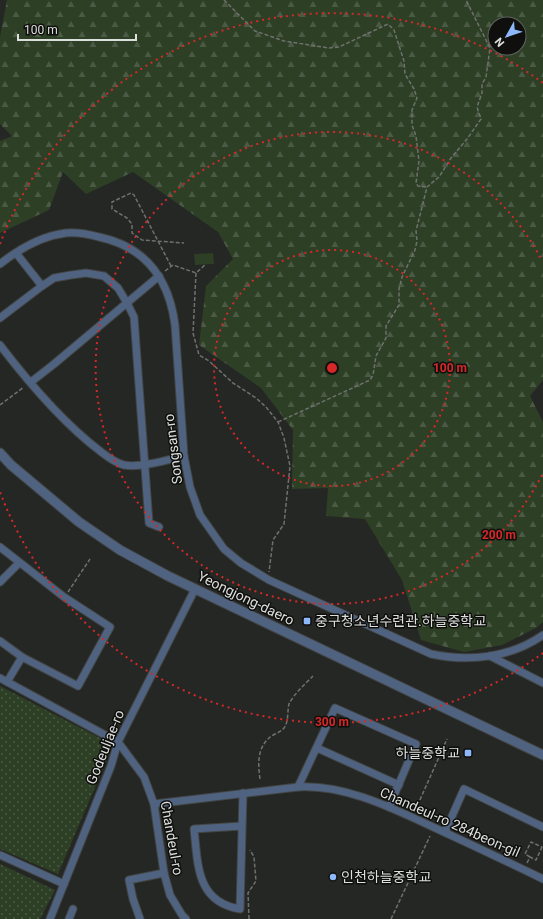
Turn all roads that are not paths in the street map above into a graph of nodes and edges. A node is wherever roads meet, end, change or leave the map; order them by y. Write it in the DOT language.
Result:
graph roads {
  1 [pos="16,253"];
  2 [pos="0,264"];
  3 [pos="161,274"];
  4 [pos="42,286"];
  5 [pos="127,303"];
  6 [pos="0,318"];
  7 [pos="0,345"];
  8 [pos="29,384"];
  9 [pos="0,453"];
  10 [pos="184,456"];
  11 [pos="145,464"];
  12 [pos="159,527"];
  13 [pos="0,547"];
  14 [pos="19,563"];
  15 [pos="0,582"];
  16 [pos="195,589"];
  17 [pos="543,634"];
  18 [pos="0,641"];
  19 [pos="490,656"];
  20 [pos="22,658"];
  21 [pos="0,678"];
  22 [pos="7,682"];
  23 [pos="543,683"];
  24 [pos="118,742"];
  25 [pos="316,748"];
  26 [pos="543,756"];
  27 [pos="399,785"];
  28 [pos="298,787"];
  29 [pos="243,793"];
  30 [pos="154,804"];
  31 [pos="390,807"];
  32 [pos="242,826"];
  33 [pos="543,827"];
  34 [pos="445,832"];
  35 [pos="0,855"];
  36 [pos="164,873"];
  37 [pos="543,879"];
  38 [pos="64,884"];
  39 [pos="73,909"];
  40 [pos="50,919"];
  41 [pos="69,919"];
  42 [pos="140,919"];
  43 [pos="186,919"];
  1 -- 2 [label="street, Songsan-ro"];
  1 -- 3 [label="street, Songsan-ro"];
  1 -- 4 [label="street"];
  3 -- 5 [label="street"];
  3 -- 10 [label="street, Songsan-ro"];
  4 -- 5 [label="street"];
  4 -- 6 [label="street"];
  5 -- 8 [label="street"];
  5 -- 11 [label="street"];
  7 -- 8 [label="street"];
  8 -- 11 [label="street"];
  9 -- 16 [label="street, Yeongjong-daero"];
  10 -- 11 [label="street"];
  10 -- 19 [label="street, Songsan-ro"];
  11 -- 12 [label="street"];
  13 -- 14 [label="street"];
  14 -- 15 [label="street"];
  14 -- 20 [label="street"];
  16 -- 24 [label="street, Godeuljae-ro"];
  16 -- 26 [label="street, Yeongjong-daero"];
  17 -- 19 [label="street, Songsan-ro"];
  18 -- 20 [label="street"];
  19 -- 23 [label="street"];
  20 -- 22 [label="street"];
  21 -- 22 [label="street"];
  22 -- 24 [label="street"];
  24 -- 30 [label="street, Chandeul-ro"];
  24 -- 38 [label="street, Godeuljae-ro"];
  25 -- 27 [label="street"];
  25 -- 27 [label="street"];
  25 -- 28 [label="street"];
  27 -- 31 [label="street"];
  28 -- 29 [label="street, Chandeul-ro 284beon-gil"];
  28 -- 31 [label="street, Chandeul-ro 284beon-gil"];
  29 -- 30 [label="street, Chandeul-ro 284beon-gil"];
  29 -- 32 [label="street"];
  30 -- 36 [label="street, Chandeul-ro"];
  31 -- 34 [label="street, Chandeul-ro 284beon-gil"];
  32 -- 32 [label="street"];
  33 -- 34 [label="street"];
  34 -- 37 [label="street, Chandeul-ro 284beon-gil"];
  35 -- 38 [label="street"];
  36 -- 42 [label="street"];
  36 -- 43 [label="street, Chandeul-ro"];
  38 -- 40 [label="street, Godeuljae-ro"];
  39 -- 41 [label="street"];
}
